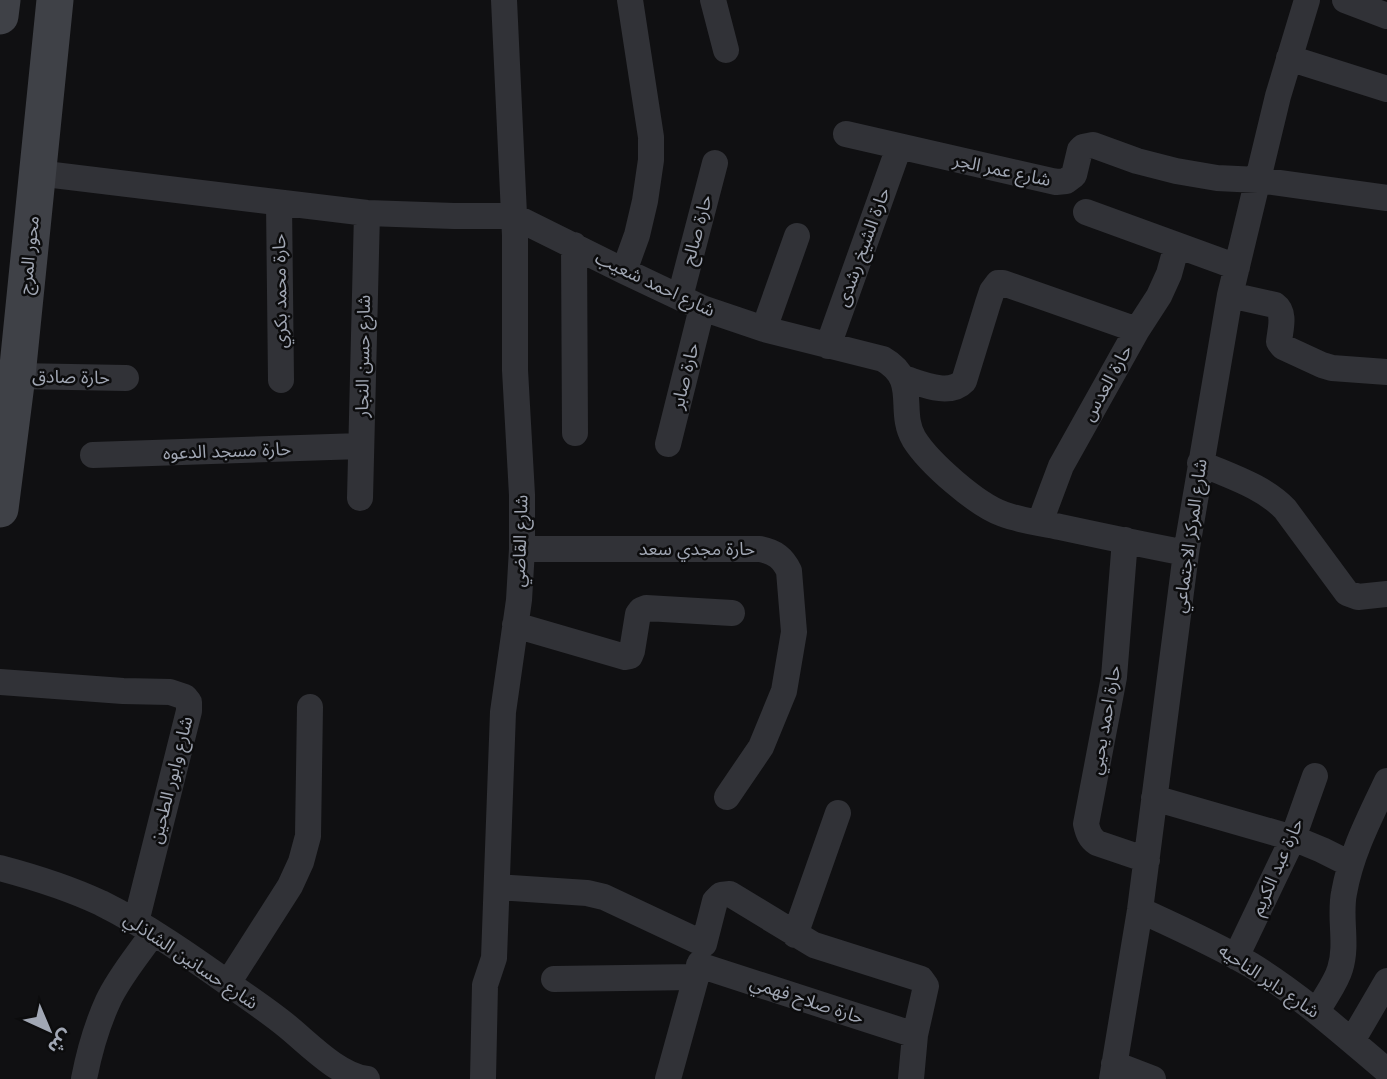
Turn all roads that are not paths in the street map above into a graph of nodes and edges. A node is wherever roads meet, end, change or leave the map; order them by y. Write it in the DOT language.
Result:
graph roads {
  1 [pos="2,0"];
  2 [pos="55,0"];
  3 [pos="503,0"];
  4 [pos="630,0"];
  5 [pos="713,0"];
  6 [pos="1307,0"];
  7 [pos="1345,0"];
  8 [pos="0,16"];
  9 [pos="1387,16"];
  10 [pos="726,50"];
  11 [pos="1289,58"];
  12 [pos="1387,89"];
  13 [pos="846,134"];
  14 [pos="899,147"];
  15 [pos="715,163"];
  16 [pos="37,173"];
  17 [pos="1258,180"];
  18 [pos="1387,198"];
  19 [pos="279,203"];
  20 [pos="1086,212"];
  21 [pos="367,214"];
  22 [pos="513,216"];
  23 [pos="797,236"];
  24 [pos="1177,245"];
  25 [pos="574,246"];
  26 [pos="1237,267"];
  27 [pos="624,271"];
  28 [pos="1230,295"];
  29 [pos="691,302"];
  30 [pos="764,328"];
  31 [pos="1137,330"];
  32 [pos="828,346"];
  33 [pos="1387,372"];
  34 [pos="17,376"];
  35 [pos="126,378"];
  36 [pos="902,378"];
  37 [pos="281,380"];
  38 [pos="575,433"];
  39 [pos="668,444"];
  40 [pos="361,446"];
  41 [pos="93,455"];
  42 [pos="1200,463"];
  43 [pos="360,498"];
  44 [pos="0,509"];
  45 [pos="1040,522"];
  46 [pos="1125,540"];
  47 [pos="522,549"];
  48 [pos="1186,553"];
  49 [pos="1387,594"];
  50 [pos="732,613"];
  51 [pos="515,625"];
  52 [pos="0,682"];
  53 [pos="310,707"];
  54 [pos="1315,776"];
  55 [pos="1387,781"];
  56 [pos="727,797"];
  57 [pos="1154,798"];
  58 [pos="838,813"];
  59 [pos="1293,838"];
  60 [pos="1147,860"];
  61 [pos="1350,864"];
  62 [pos="0,868"];
  63 [pos="497,887"];
  64 [pos="1140,910"];
  65 [pos="145,928"];
  66 [pos="795,935"];
  67 [pos="1236,957"];
  68 [pos="699,962"];
  69 [pos="554,979"];
  70 [pos="1387,981"];
  71 [pos="228,983"];
  72 [pos="1317,1012"];
  73 [pos="915,1035"];
  74 [pos="1352,1041"];
  75 [pos="1113,1072"];
  76 [pos="1381,1072"];
  77 [pos="85,1079"];
  78 [pos="367,1079"];
  79 [pos="483,1079"];
  80 [pos="668,1079"];
  81 [pos="911,1079"];
  82 [pos="1153,1079"];
  1 -- 8 [label="main road"];
  2 -- 16 [label="main road, محور المرج"];
  3 -- 22 [label="street, شارع القاضي"];
  4 -- 27 [label="street"];
  5 -- 10 [label="street"];
  6 -- 11 [label="street, شارع المركز الاجتماعي"];
  7 -- 9 [label="street"];
  11 -- 12 [label="street"];
  11 -- 17 [label="street, شارع المركز الاجتماعي"];
  13 -- 14 [label="street, شارع عمر الجر"];
  14 -- 17 [label="street, شارع عمر الجر"];
  14 -- 32 [label="street, حارة الشيخ رشدى"];
  15 -- 29 [label="street, حارة صالح"];
  16 -- 19 [label="street, شارع احمد شعيب"];
  16 -- 34 [label="main road, محور المرج"];
  17 -- 18 [label="street"];
  17 -- 26 [label="street, شارع المركز الاجتماعي"];
  19 -- 21 [label="street, شارع احمد شعيب"];
  19 -- 37 [label="street, حارة محمد بكري"];
  20 -- 24 [label="street"];
  21 -- 22 [label="street, شارع احمد شعيب"];
  21 -- 40 [label="street, شارع حسن النجار"];
  22 -- 25 [label="street, شارع احمد شعيب"];
  22 -- 47 [label="street, شارع القاضي"];
  23 -- 30 [label="street"];
  24 -- 26 [label="street"];
  24 -- 31 [label="street, حارة العدس"];
  25 -- 27 [label="street, شارع احمد شعيب"];
  25 -- 38 [label="street"];
  26 -- 28 [label="street, شارع المركز الاجتماعي"];
  27 -- 29 [label="street, شارع احمد شعيب"];
  28 -- 33 [label="street"];
  28 -- 42 [label="street, شارع المركز الاجتماعي"];
  29 -- 30 [label="street, شارع احمد شعيب"];
  29 -- 39 [label="street, حارة صابر"];
  30 -- 32 [label="street, شارع احمد شعيب"];
  31 -- 36 [label="street"];
  31 -- 45 [label="street, حارة العدس"];
  32 -- 36 [label="street, شارع احمد شعيب"];
  34 -- 35 [label="street, حارة صادق"];
  34 -- 44 [label="main road, محور المرج"];
  36 -- 45 [label="street"];
  40 -- 41 [label="street, حارة مسجد الدعوه"];
  40 -- 43 [label="street, شارع حسن النجار"];
  42 -- 48 [label="street, شارع المركز الاجتماعي"];
  42 -- 49 [label="street"];
  45 -- 46 [label="street"];
  46 -- 48 [label="street"];
  46 -- 60 [label="street, حارة احمد يحيي"];
  47 -- 51 [label="street, شارع القاضي"];
  47 -- 56 [label="street, حارة مجدي سعد"];
  48 -- 57 [label="street, شارع المركز الاجتماعي"];
  50 -- 51 [label="street"];
  51 -- 63 [label="street, شارع القاضي"];
  52 -- 65 [label="street, شارع وابور الطحين"];
  53 -- 71 [label="street"];
  54 -- 59 [label="street, حارة عبد الكريم"];
  55 -- 61 [label="street"];
  57 -- 59 [label="street"];
  57 -- 60 [label="street, شارع المركز الاجتماعي"];
  58 -- 66 [label="street"];
  59 -- 61 [label="street"];
  59 -- 67 [label="street, حارة عبد الكريم"];
  60 -- 64 [label="street, شارع المركز الاجتماعي"];
  61 -- 72 [label="street"];
  62 -- 65 [label="street, شارع حسانين الشاذلي"];
  63 -- 68 [label="street"];
  63 -- 79 [label="street, شارع القاضي"];
  64 -- 67 [label="street, شارع داير الناحيه"];
  64 -- 75 [label="street, شارع المركز الاجتماعي"];
  65 -- 71 [label="street, شارع حسانين الشاذلي"];
  65 -- 77 [label="street"];
  66 -- 68 [label="street"];
  66 -- 73 [label="street"];
  67 -- 72 [label="street, شارع داير الناحيه"];
  68 -- 69 [label="street"];
  68 -- 73 [label="street, حارة صلاح فهمي"];
  68 -- 80 [label="street"];
  70 -- 74 [label="street"];
  71 -- 78 [label="street, شارع حسانين الشاذلي"];
  72 -- 74 [label="street, شارع داير الناحيه"];
  73 -- 81 [label="street"];
  74 -- 76 [label="street, شارع داير الناحيه"];
  75 -- 82 [label="street"];
}
